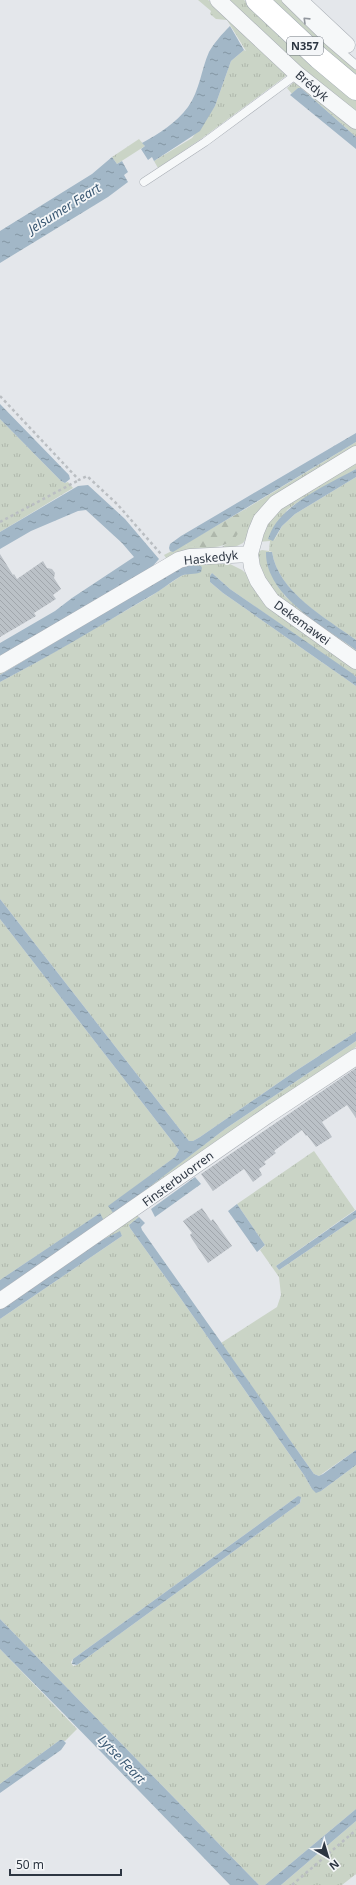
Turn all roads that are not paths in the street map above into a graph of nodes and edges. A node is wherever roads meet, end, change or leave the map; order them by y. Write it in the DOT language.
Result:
graph roads {
  1 [pos="218,0"];
  2 [pos="257,0"];
  3 [pos="286,0"];
  4 [pos="299,0"];
  5 [pos="347,45"];
  6 [pos="356,65"];
  7 [pos="297,74"];
  8 [pos="356,89"];
  9 [pos="356,122"];
  10 [pos="144,182"];
  11 [pos="356,454"];
  12 [pos="250,554"];
  13 [pos="356,661"];
  14 [pos="0,666"];
  15 [pos="356,1057"];
  16 [pos="0,1301"];
  1 -- 7 [label="street, Brédyk"];
  2 -- 8 [label="main road, N357"];
  6 -- 3 [label="lane, one-way"];
  4 -- 5 [label="street"];
  7 -- 9 [label="street, Brédyk"];
  7 -- 10 [label="lane"];
  11 -- 12 [label="street, Haskedyk"];
  12 -- 13 [label="street, Dekemawei"];
  12 -- 14 [label="street, Haskedyk"];
  15 -- 16 [label="street, Finsterbuorren"];
}
